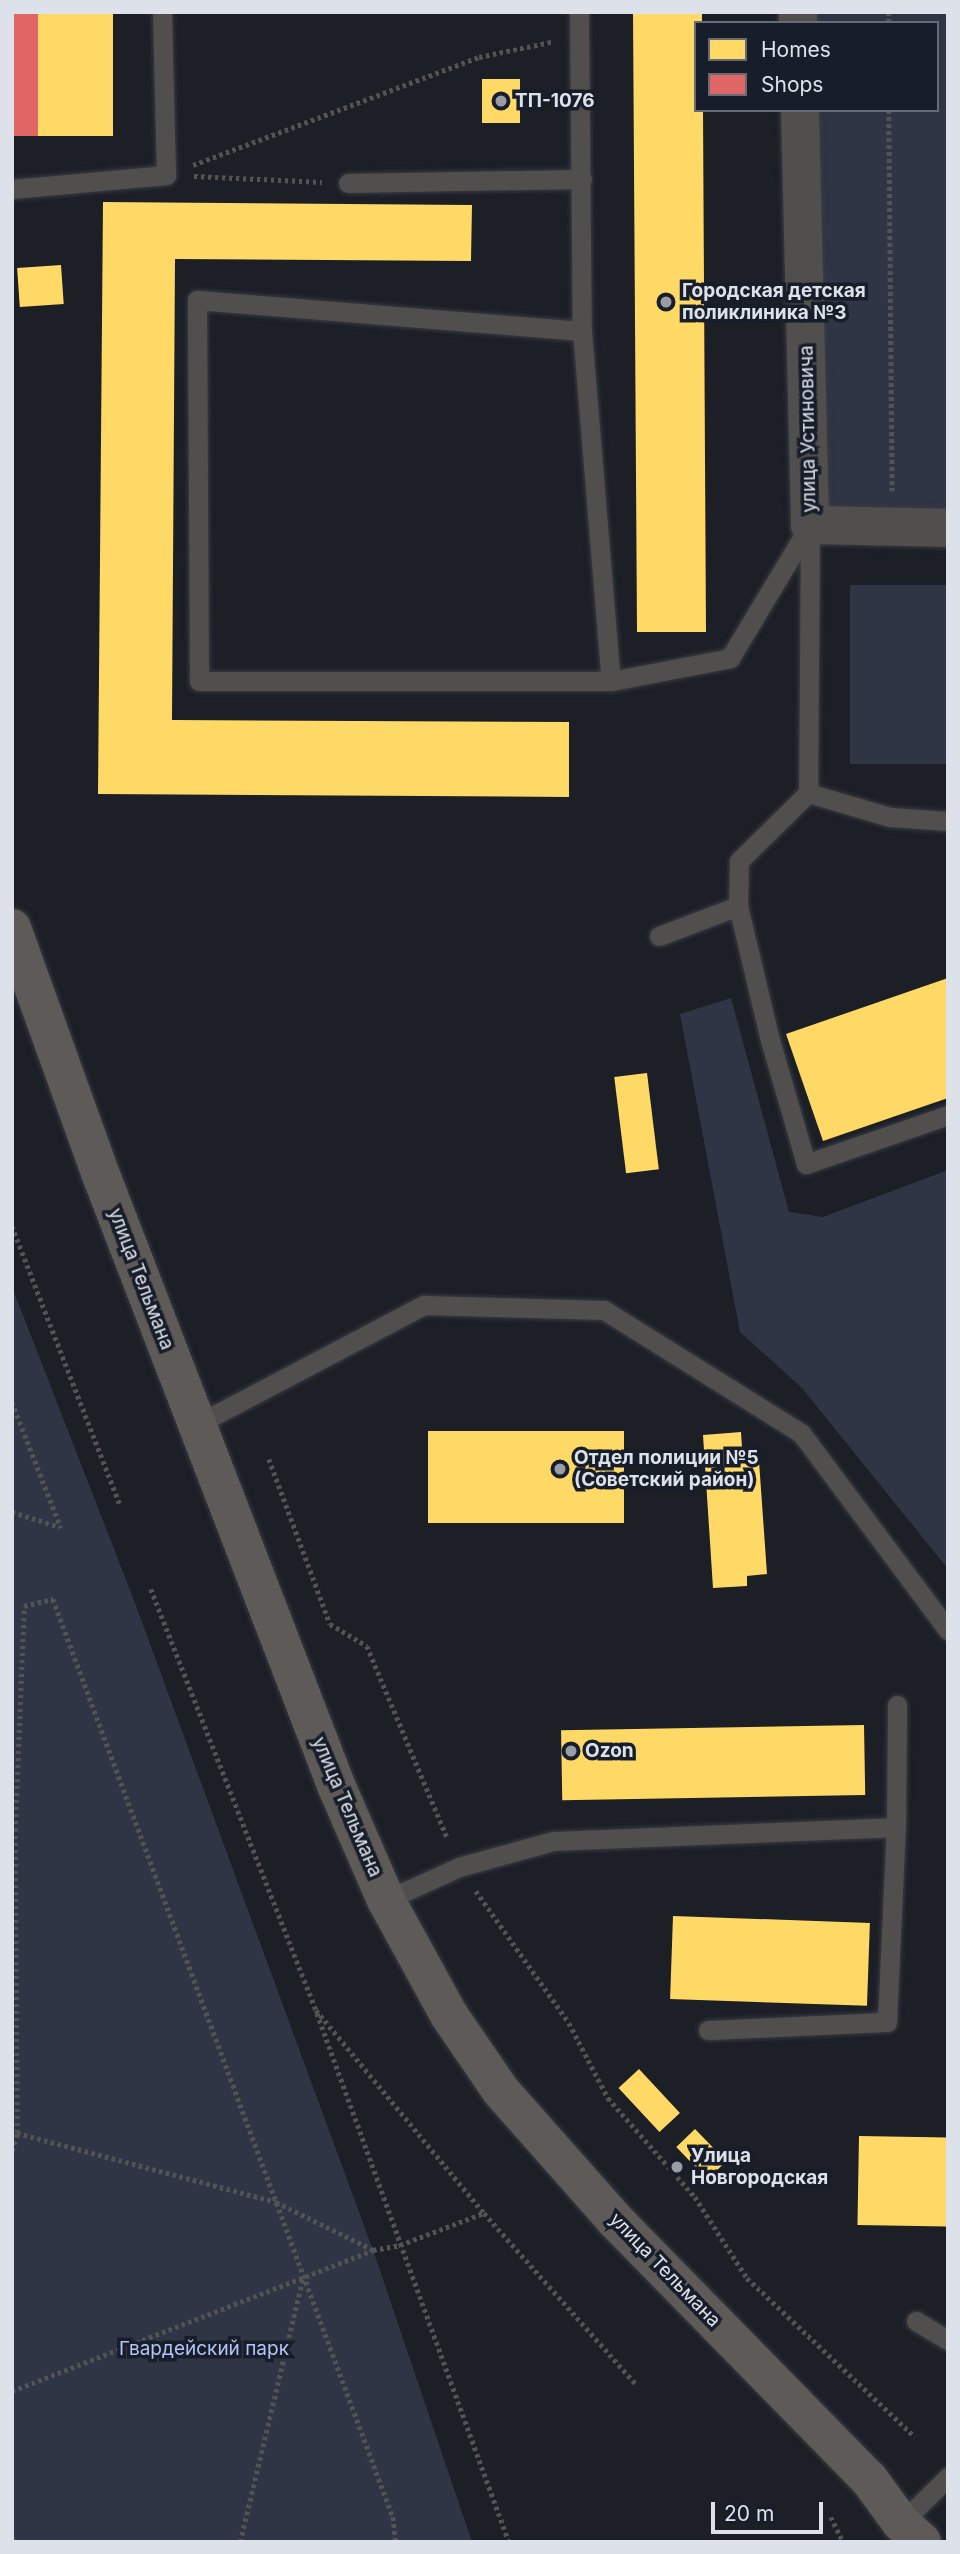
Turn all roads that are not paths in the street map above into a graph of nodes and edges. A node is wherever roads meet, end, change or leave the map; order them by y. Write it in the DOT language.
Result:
graph roads {
  1 [pos="162,12"];
  2 [pos="579,12"];
  3 [pos="800,112"];
  4 [pos="582,179"];
  5 [pos="348,183"];
  6 [pos="12,189"];
  7 [pos="582,331"];
  8 [pos="810,525"];
  9 [pos="948,528"];
  10 [pos="611,681"];
  11 [pos="808,793"];
  12 [pos="948,821"];
  13 [pos="738,906"];
  14 [pos="12,928"];
  15 [pos="659,936"];
  16 [pos="948,1115"];
  17 [pos="196,1425"];
  18 [pos="948,1630"];
  19 [pos="897,1705"];
  20 [pos="896,1828"];
  21 [pos="386,1900"];
  22 [pos="708,2029"];
  23 [pos="916,2321"];
  24 [pos="948,2340"];
  25 [pos="948,2477"];
  26 [pos="911,2532"];
  1 -- 6 [label="lane"];
  2 -- 4 [label="lane"];
  3 -- 8 [label="street, улица Устиновича"];
  4 -- 5 [label="lane"];
  4 -- 7 [label="lane"];
  7 -- 10 [label="lane"];
  7 -- 10 [label="lane"];
  8 -- 9 [label="street, улица Устиновича"];
  8 -- 10 [label="lane"];
  8 -- 11 [label="lane"];
  11 -- 12 [label="lane"];
  11 -- 13 [label="lane"];
  13 -- 15 [label="lane"];
  13 -- 16 [label="lane"];
  14 -- 17 [label="main road, улица Тельмана"];
  17 -- 18 [label="lane"];
  17 -- 21 [label="main road, улица Тельмана"];
  19 -- 20 [label="lane"];
  20 -- 21 [label="lane"];
  20 -- 22 [label="lane"];
  21 -- 26 [label="main road, улица Тельмана"];
  23 -- 24 [label="lane"];
  25 -- 26 [label="lane"];
}
